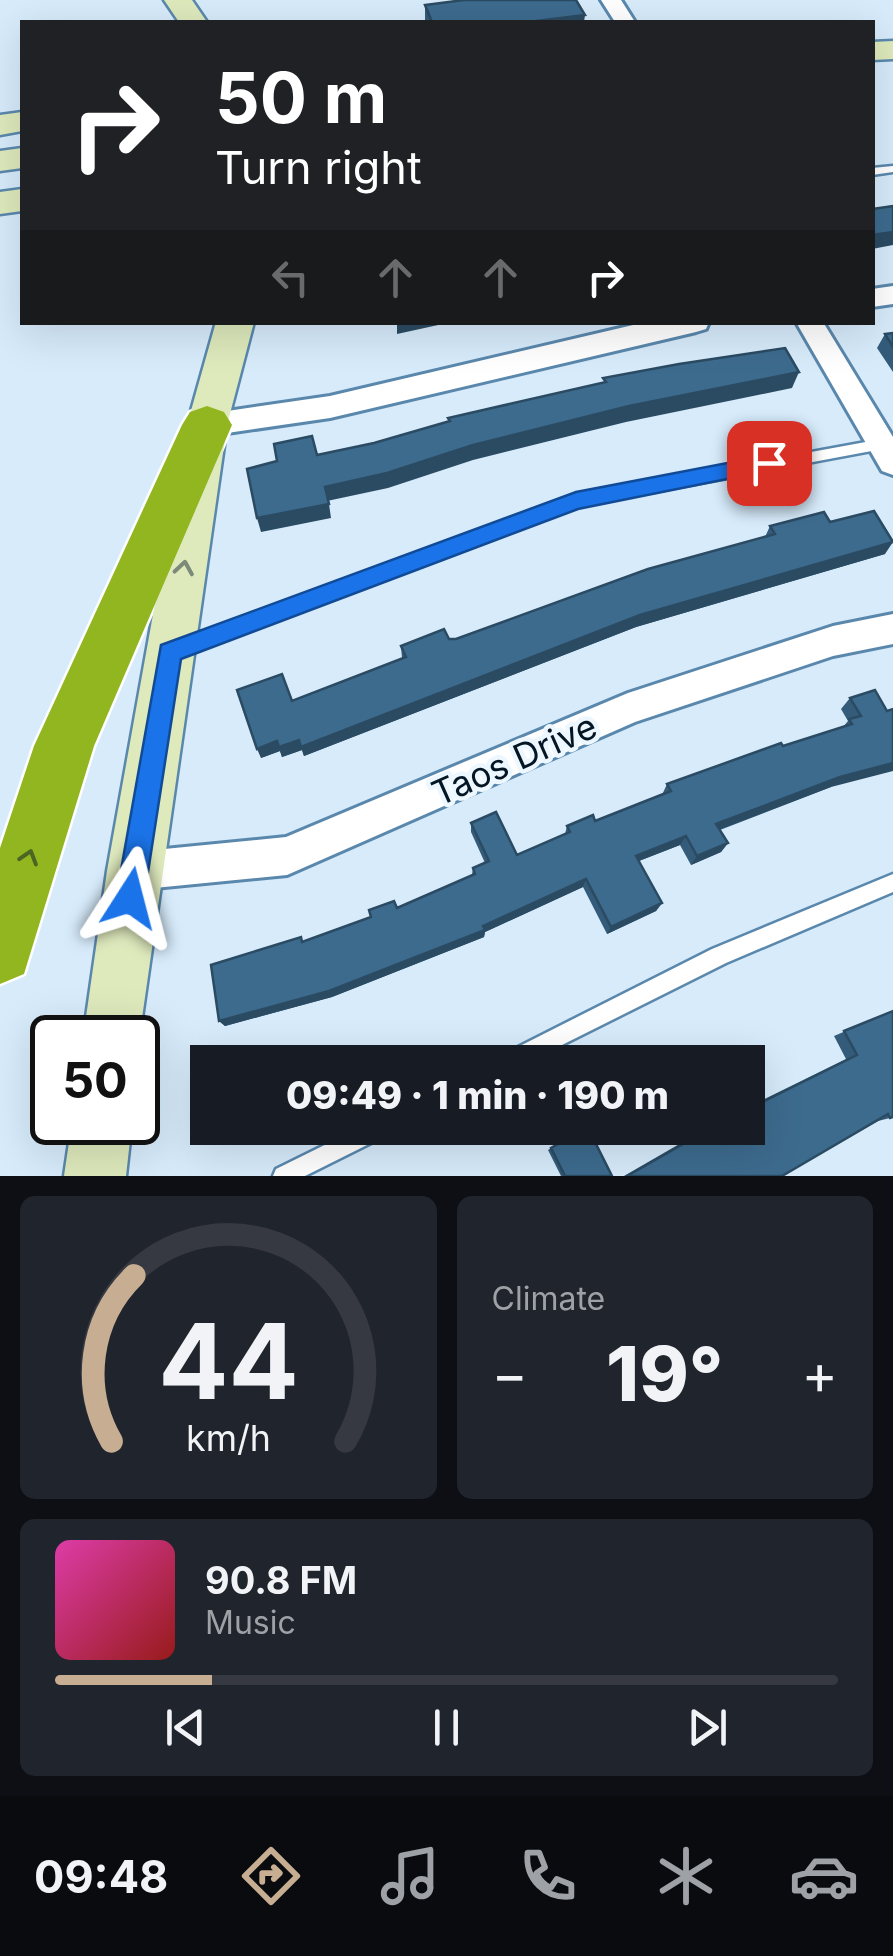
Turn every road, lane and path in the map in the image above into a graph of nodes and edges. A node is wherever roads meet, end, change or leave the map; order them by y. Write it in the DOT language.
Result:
graph roads {
  1 [pos="234,325"];
  2 [pos="682,325"];
  3 [pos="811,325"];
  4 [pos="207,426"];
  5 [pos="889,449"];
  6 [pos="893,629"];
  7 [pos="170,653"];
  8 [pos="134,871"];
  9 [pos="893,882"];
  10 [pos="0,950"];
  11 [pos="115,1015"];
  12 [pos="542,1045"];
  13 [pos="99,1145"];
  14 [pos="346,1145"];
  15 [pos="95,1176"];
  16 [pos="284,1176"];
  1 -- 4 [label="main road"];
  2 -- 4 [label="street"];
  3 -- 5 [label="street"];
  7 -- 4 [label="main road, one-way"];
  10 -- 4 [label="highway, one-way"];
  5 -- 7 [label="lane"];
  6 -- 8 [label="street, Taos Drive"];
  7 -- 8 [label="main road"];
  8 -- 11 [label="main road"];
  9 -- 12 [label="lane"];
  13 -- 15 [label="main road"];
  14 -- 16 [label="lane"];
}
